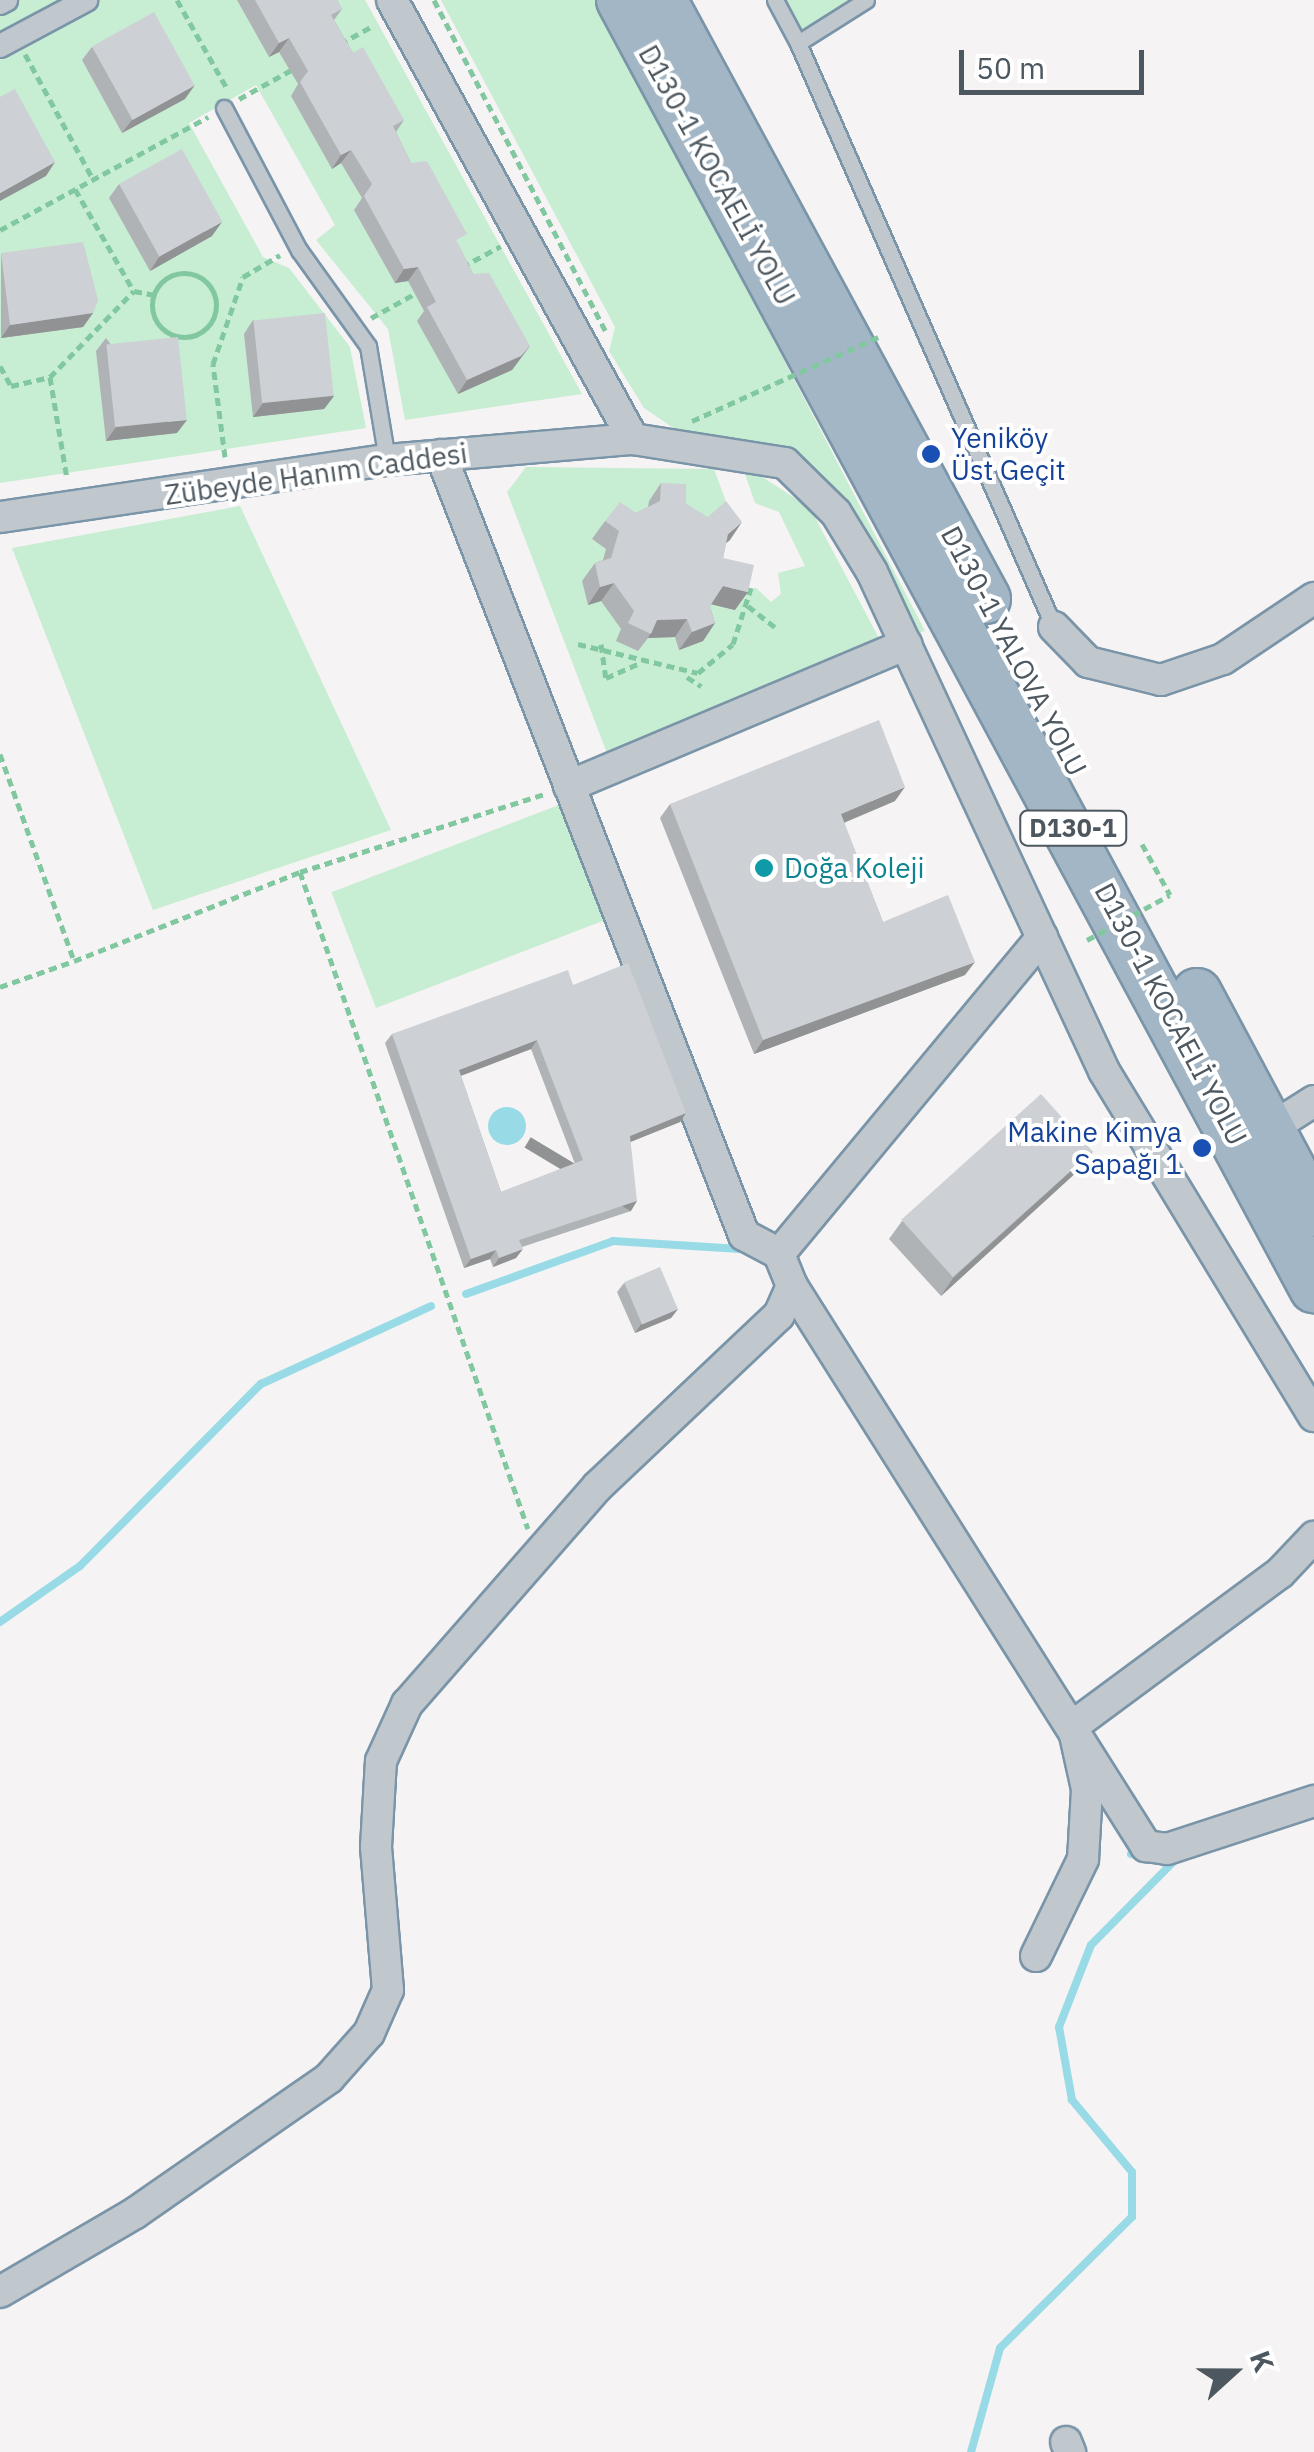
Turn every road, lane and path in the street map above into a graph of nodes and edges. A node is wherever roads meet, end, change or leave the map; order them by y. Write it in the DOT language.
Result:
graph roads {
  1 [pos="86,0"];
  2 [pos="177,0"];
  3 [pos="434,0"];
  4 [pos="621,0"];
  5 [pos="662,0"];
  6 [pos="775,0"];
  7 [pos="866,0"];
  8 [pos="395,6"];
  9 [pos="8,42"];
  10 [pos="798,43"];
  11 [pos="333,48"];
  12 [pos="300,66"];
  13 [pos="229,105"];
  14 [pos="94,179"];
  15 [pos="74,189"];
  16 [pos="0,230"];
  17 [pos="521,235"];
  18 [pos="296,245"];
  19 [pos="454,272"];
  20 [pos="438,281"];
  21 [pos="134,291"];
  22 [pos="154,296"];
  23 [pos="218,302"];
  24 [pos="232,306"];
  25 [pos="355,327"];
  26 [pos="844,349"];
  27 [pos="602,351"];
  28 [pos="0,366"];
  29 [pos="50,376"];
  30 [pos="679,425"];
  31 [pos="633,439"];
  32 [pos="441,455"];
  33 [pos="388,460"];
  34 [pos="229,485"];
  35 [pos="72,506"];
  36 [pos="0,516"];
  37 [pos="751,588"];
  38 [pos="1314,598"];
  39 [pos="747,604"];
  40 [pos="775,627"];
  41 [pos="1054,627"];
  42 [pos="578,644"];
  43 [pos="601,644"];
  44 [pos="906,644"];
  45 [pos="642,662"];
  46 [pos="683,675"];
  47 [pos="701,686"];
  48 [pos="0,754"];
  49 [pos="569,786"];
  50 [pos="1142,844"];
  51 [pos="300,872"];
  52 [pos="1042,937"];
  53 [pos="1087,940"];
  54 [pos="74,961"];
  55 [pos="0,988"];
  56 [pos="1314,1101"];
  57 [pos="1270,1129"];
  58 [pos="1314,1212"];
  59 [pos="779,1254"];
  60 [pos="792,1286"];
  61 [pos="1314,1288"];
  62 [pos="1314,1416"];
  63 [pos="1314,1536"];
  64 [pos="537,1554"];
  65 [pos="1073,1726"];
  66 [pos="1314,1801"];
  67 [pos="1036,1956"];
  68 [pos="0,2292"];
  1 -- 9 [label="street"];
  2 -- 13 [label="path"];
  3 -- 27 [label="path"];
  4 -- 26 [label="highway, D130-1 KOCAELİ YOLU / D130-1"];
  5 -- 26 [label="highway, D130-1 YALOVA YOLU / D130-1"];
  6 -- 10 [label="lane"];
  7 -- 10 [label="lane"];
  8 -- 11 [label="path"];
  8 -- 17 [label="street"];
  9 -- 14 [label="path"];
  10 -- 41 [label="lane"];
  12 -- 13 [label="path"];
  13 -- 14 [label="path"];
  13 -- 18 [label="lane"];
  14 -- 15 [label="path"];
  15 -- 16 [label="path"];
  15 -- 21 [label="path"];
  17 -- 19 [label="path"];
  17 -- 31 [label="street"];
  18 -- 24 [label="path"];
  18 -- 25 [label="lane"];
  20 -- 25 [label="path"];
  21 -- 22 [label="path"];
  21 -- 29 [label="path"];
  22 -- 23 [label="path"];
  22 -- 23 [label="path"];
  23 -- 24 [label="path"];
  24 -- 34 [label="path"];
  25 -- 33 [label="lane"];
  26 -- 30 [label="path, bridge"];
  26 -- 57 [label="highway, D130-1 YALOVA YOLU / D130-1"];
  26 -- 61 [label="highway, D130-1 KOCAELİ YOLU / D130-1"];
  28 -- 29 [label="path"];
  29 -- 35 [label="path"];
  31 -- 32 [label="street, Zübeyde Hanım Caddesi"];
  31 -- 44 [label="street, Zübeyde Hanım Caddesi"];
  32 -- 33 [label="street, Zübeyde Hanım Caddesi"];
  32 -- 49 [label="street"];
  33 -- 34 [label="street, Zübeyde Hanım Caddesi"];
  34 -- 35 [label="street, Zübeyde Hanım Caddesi"];
  35 -- 36 [label="street, Zübeyde Hanım Caddesi"];
  37 -- 39 [label="path"];
  38 -- 41 [label="street"];
  39 -- 40 [label="path"];
  39 -- 46 [label="path"];
  42 -- 43 [label="path"];
  43 -- 45 [label="path"];
  43 -- 45 [label="path"];
  44 -- 49 [label="street"];
  44 -- 52 [label="street, Zübeyde Hanım Caddesi"];
  45 -- 46 [label="path"];
  46 -- 47 [label="path"];
  48 -- 54 [label="path"];
  49 -- 51 [label="path"];
  49 -- 59 [label="street"];
  50 -- 53 [label="path, bridge"];
  51 -- 54 [label="path"];
  51 -- 64 [label="path"];
  52 -- 59 [label="street"];
  52 -- 62 [label="street, Zübeyde Hanım Caddesi"];
  54 -- 55 [label="path"];
  56 -- 57 [label="street"];
  57 -- 58 [label="highway, D130-1 YALOVA YOLU / D130-1"];
  59 -- 60 [label="street"];
  60 -- 64 [label="street"];
  60 -- 65 [label="street"];
  63 -- 65 [label="street"];
  64 -- 68 [label="street"];
  65 -- 66 [label="street"];
  65 -- 67 [label="street"];
}
